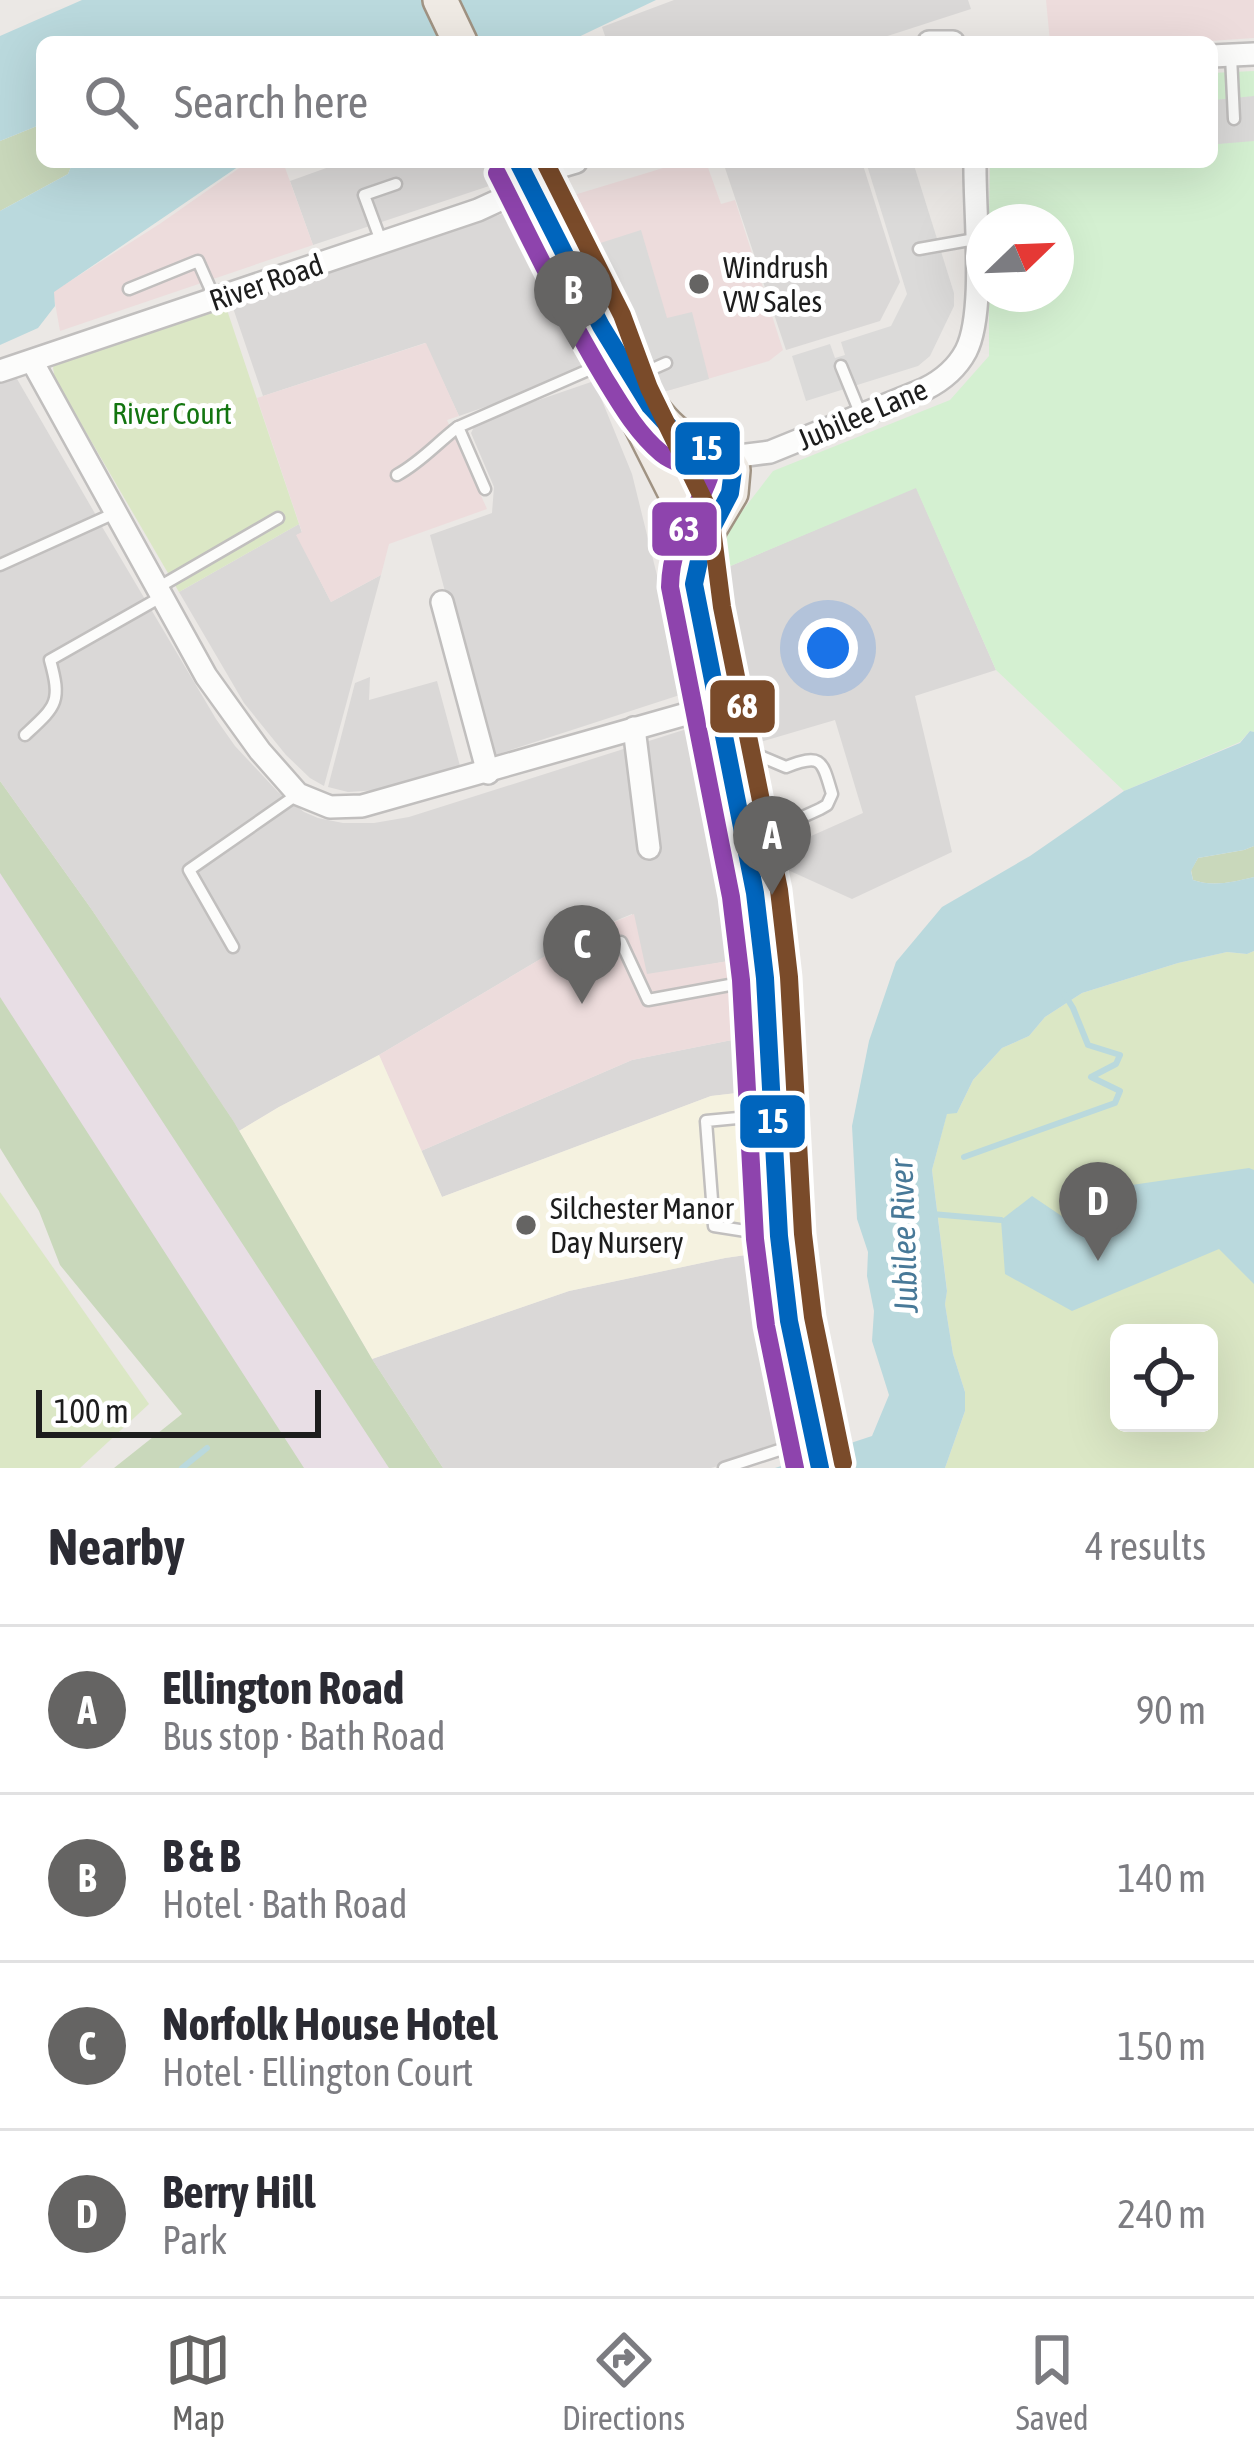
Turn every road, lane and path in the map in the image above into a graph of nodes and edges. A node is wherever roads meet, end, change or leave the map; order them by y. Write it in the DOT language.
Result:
graph roads {
  1 [pos="440,0"];
  2 [pos="457,36"];
  3 [pos="1254,53"];
  4 [pos="1221,56"];
  5 [pos="1234,119"];
  6 [pos="556,168"];
  7 [pos="975,168"];
  8 [pos="523,172"];
  9 [pos="396,184"];
  10 [pos="976,204"];
  11 [pos="381,241"];
  12 [pos="966,241"];
  13 [pos="919,249"];
  14 [pos="129,289"];
  15 [pos="216,300"];
  16 [pos="976,312"];
  17 [pos="32,361"];
  18 [pos="666,363"];
  19 [pos="841,366"];
  20 [pos="622,369"];
  21 [pos="0,371"];
  22 [pos="861,415"];
  23 [pos="458,428"];
  24 [pos="710,450"];
  25 [pos="770,452"];
  26 [pos="397,475"];
  27 [pos="485,489"];
  28 [pos="674,493"];
  29 [pos="729,498"];
  30 [pos="115,513"];
  31 [pos="278,518"];
  32 [pos="0,565"];
  33 [pos="693,574"];
  34 [pos="158,593"];
  35 [pos="442,602"];
  36 [pos="718,705"];
  37 [pos="634,728"];
  38 [pos="25,735"];
  39 [pos="725,742"];
  40 [pos="488,773"];
  41 [pos="298,794"];
  42 [pos="745,843"];
  43 [pos="649,848"];
  44 [pos="621,942"];
  45 [pos="232,946"];
  46 [pos="765,978"];
  47 [pos="773,1115"];
  48 [pos="779,1236"];
  49 [pos="816,1452"];
  50 [pos="724,1468"];
  1 -- 2 [label="main road"];
  3 -- 4 [label="street"];
  4 -- 5 [label="lane"];
  6 -- 8 [label="street"];
  7 -- 10 [label="street, Jubilee Lane"];
  8 -- 11 [label="street, River Road"];
  8 -- 20 [label="main road"];
  9 -- 11 [label="lane"];
  11 -- 15 [label="street, River Road"];
  12 -- 13 [label="lane"];
  14 -- 15 [label="lane"];
  15 -- 17 [label="street, River Road"];
  16 -- 22 [label="street, Jubilee Lane"];
  17 -- 21 [label="street, River Road"];
  17 -- 30 [label="street"];
  18 -- 20 [label="lane"];
  19 -- 22 [label="lane"];
  20 -- 23 [label="lane"];
  20 -- 24 [label="main road"];
  20 -- 28 [label="main road"];
  22 -- 25 [label="street, Jubilee Lane"];
  23 -- 26 [label="lane"];
  23 -- 27 [label="lane"];
  24 -- 25 [label="street, Jubilee Lane"];
  24 -- 28 [label="main road"];
  24 -- 29 [label="main road"];
  25 -- 29 [label="street, Jubilee Lane"];
  28 -- 29 [label="main road"];
  28 -- 33 [label="main road"];
  29 -- 33 [label="main road"];
  30 -- 32 [label="lane"];
  30 -- 34 [label="street"];
  31 -- 34 [label="lane"];
  33 -- 36 [label="main road"];
  34 -- 38 [label="lane"];
  34 -- 41 [label="street"];
  35 -- 40 [label="street"];
  36 -- 37 [label="street"];
  36 -- 39 [label="main road"];
  37 -- 40 [label="street"];
  37 -- 43 [label="street"];
  39 -- 42 [label="main road"];
  39 -- 42 [label="lane"];
  40 -- 41 [label="street"];
  41 -- 45 [label="lane"];
  42 -- 46 [label="main road"];
  44 -- 46 [label="lane"];
  46 -- 47 [label="main road"];
  47 -- 48 [label="main road"];
  47 -- 48 [label="lane"];
  48 -- 49 [label="main road"];
  49 -- 50 [label="lane"];
}
